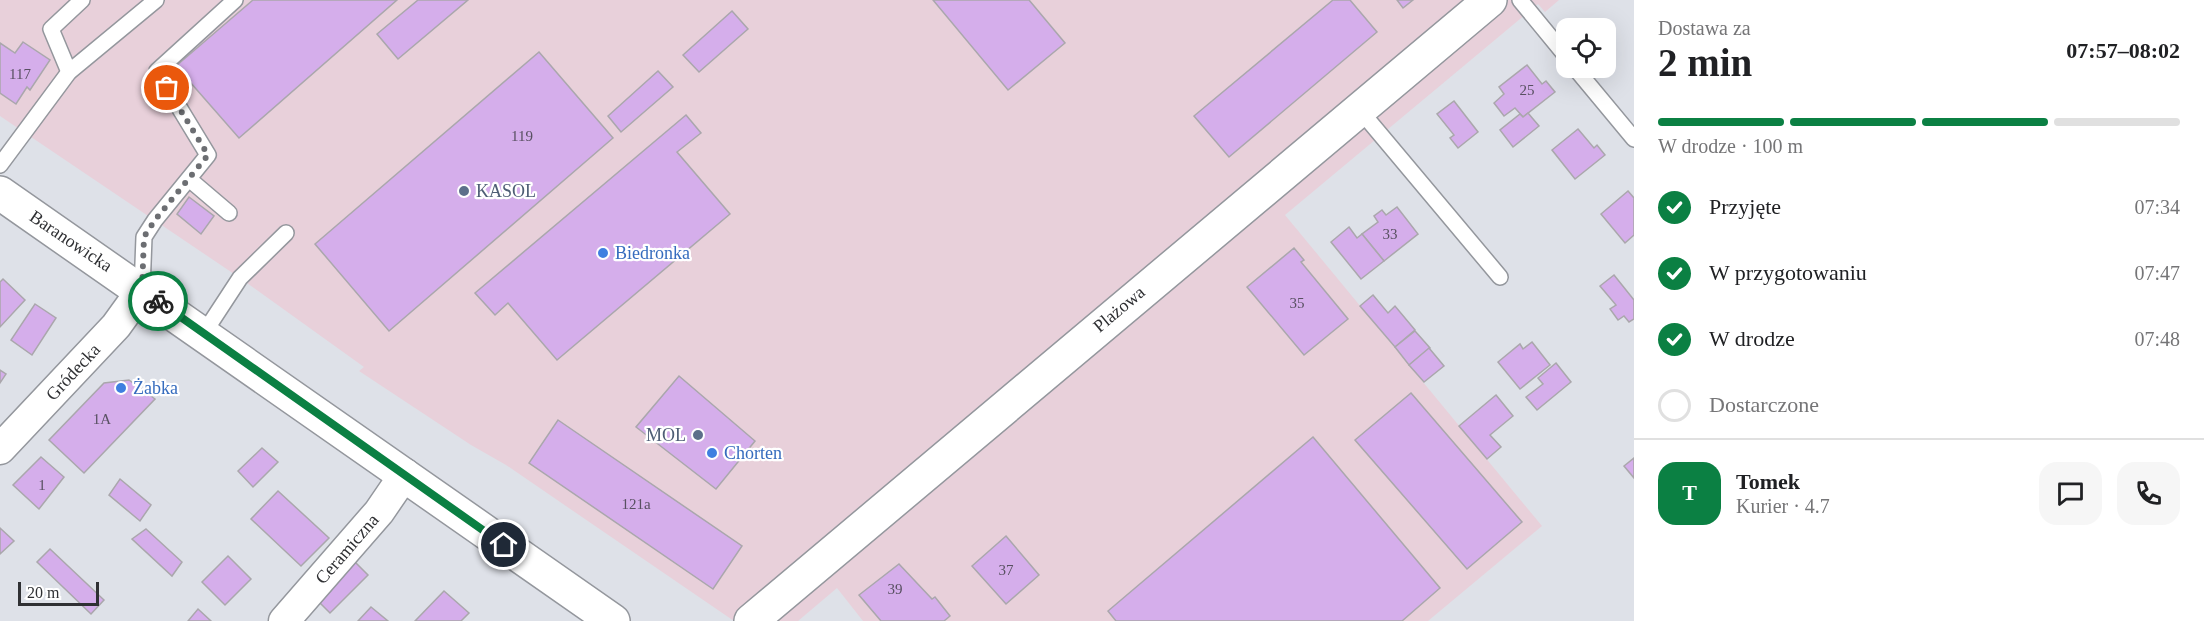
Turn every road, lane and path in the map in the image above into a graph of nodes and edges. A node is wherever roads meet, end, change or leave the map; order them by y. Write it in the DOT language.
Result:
graph roads {
  1 [pos="82,0"];
  2 [pos="156,0"];
  3 [pos="235,0"];
  4 [pos="1490,0"];
  5 [pos="1520,0"];
  6 [pos="1556,44"];
  7 [pos="69,72"];
  8 [pos="1583,78"];
  9 [pos="1359,109"];
  10 [pos="1634,139"];
  11 [pos="0,165"];
  12 [pos="189,179"];
  13 [pos="0,193"];
  14 [pos="229,213"];
  15 [pos="286,233"];
  16 [pos="1500,278"];
  17 [pos="142,290"];
  18 [pos="204,333"];
  19 [pos="0,449"];
  20 [pos="405,474"];
  21 [pos="284,621"];
  22 [pos="613,621"];
  23 [pos="751,621"];
  1 -- 7 [label="lane"];
  2 -- 7 [label="lane"];
  3 -- 12 [label="lane"];
  4 -- 9 [label="street, Plażowa"];
  5 -- 6 [label="lane"];
  7 -- 11 [label="lane"];
  8 -- 10 [label="lane"];
  9 -- 16 [label="lane"];
  9 -- 23 [label="street, Plażowa"];
  12 -- 14 [label="lane"];
  12 -- 17 [label="lane"];
  13 -- 17 [label="street, Baranowicka"];
  15 -- 18 [label="lane"];
  17 -- 18 [label="street, Baranowicka"];
  17 -- 19 [label="street, Gródecka"];
  18 -- 20 [label="street, Baranowicka"];
  20 -- 21 [label="street, Ceramiczna"];
  20 -- 22 [label="street, Baranowicka"];
}
